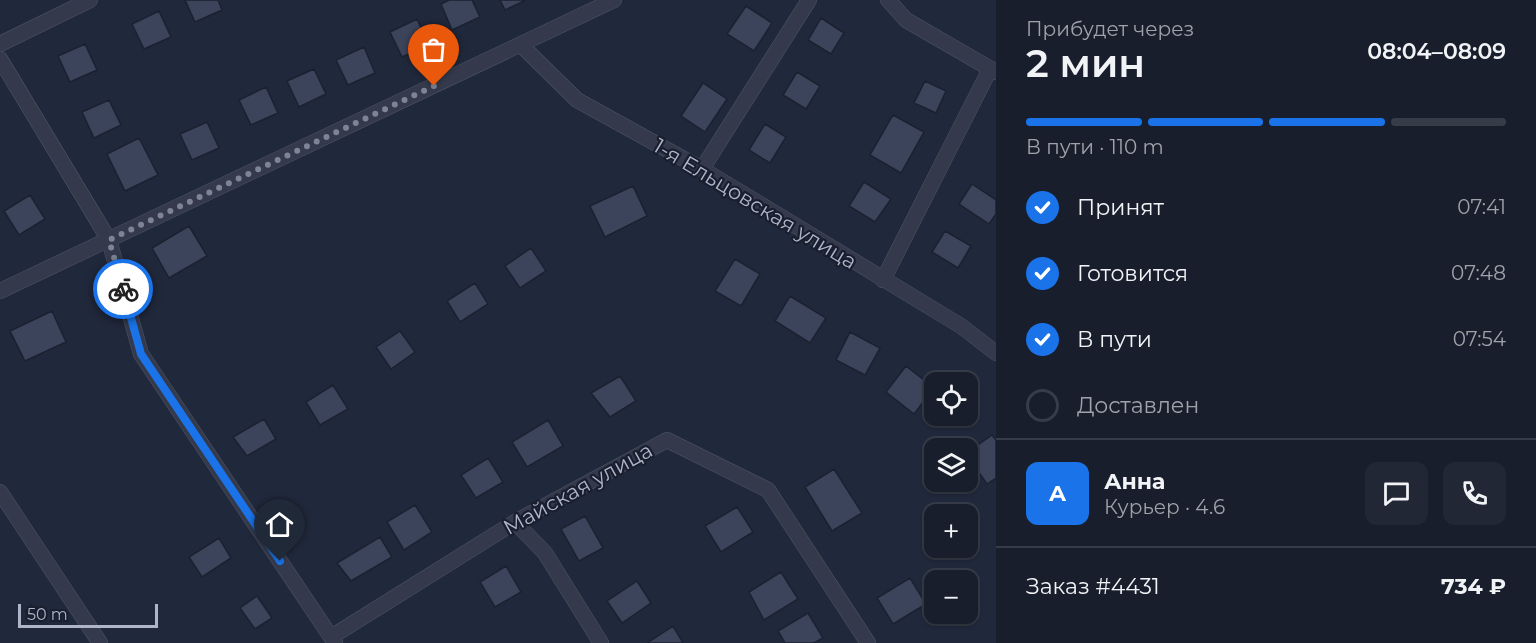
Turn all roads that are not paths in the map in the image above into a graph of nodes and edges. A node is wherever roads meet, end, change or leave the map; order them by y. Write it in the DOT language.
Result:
graph roads {
  1 [pos="90,0"];
  2 [pos="614,0"];
  3 [pos="809,0"];
  4 [pos="888,0"];
  5 [pos="0,44"];
  6 [pos="521,45"];
  7 [pos="0,59"];
  8 [pos="993,70"];
  9 [pos="702,169"];
  10 [pos="109,240"];
  11 [pos="883,280"];
  12 [pos="0,291"];
  13 [pos="996,353"];
  14 [pos="0,492"];
  15 [pos="515,522"];
  16 [pos="333,640"];
  17 [pos="100,643"];
  18 [pos="601,643"];
  19 [pos="868,643"];
  1 -- 5 [label="street"];
  2 -- 6 [label="street"];
  3 -- 9 [label="street"];
  4 -- 8 [label="street"];
  6 -- 9 [label="street, 1-я Ельцовская улица"];
  6 -- 10 [label="street"];
  7 -- 10 [label="street"];
  8 -- 11 [label="street"];
  9 -- 11 [label="street, 1-я Ельцовская улица"];
  10 -- 12 [label="street"];
  10 -- 16 [label="street"];
  11 -- 13 [label="street, 1-я Ельцовская улица"];
  14 -- 17 [label="street"];
  15 -- 16 [label="street, Майская улица"];
  15 -- 18 [label="street"];
  15 -- 19 [label="street, Майская улица"];
}
